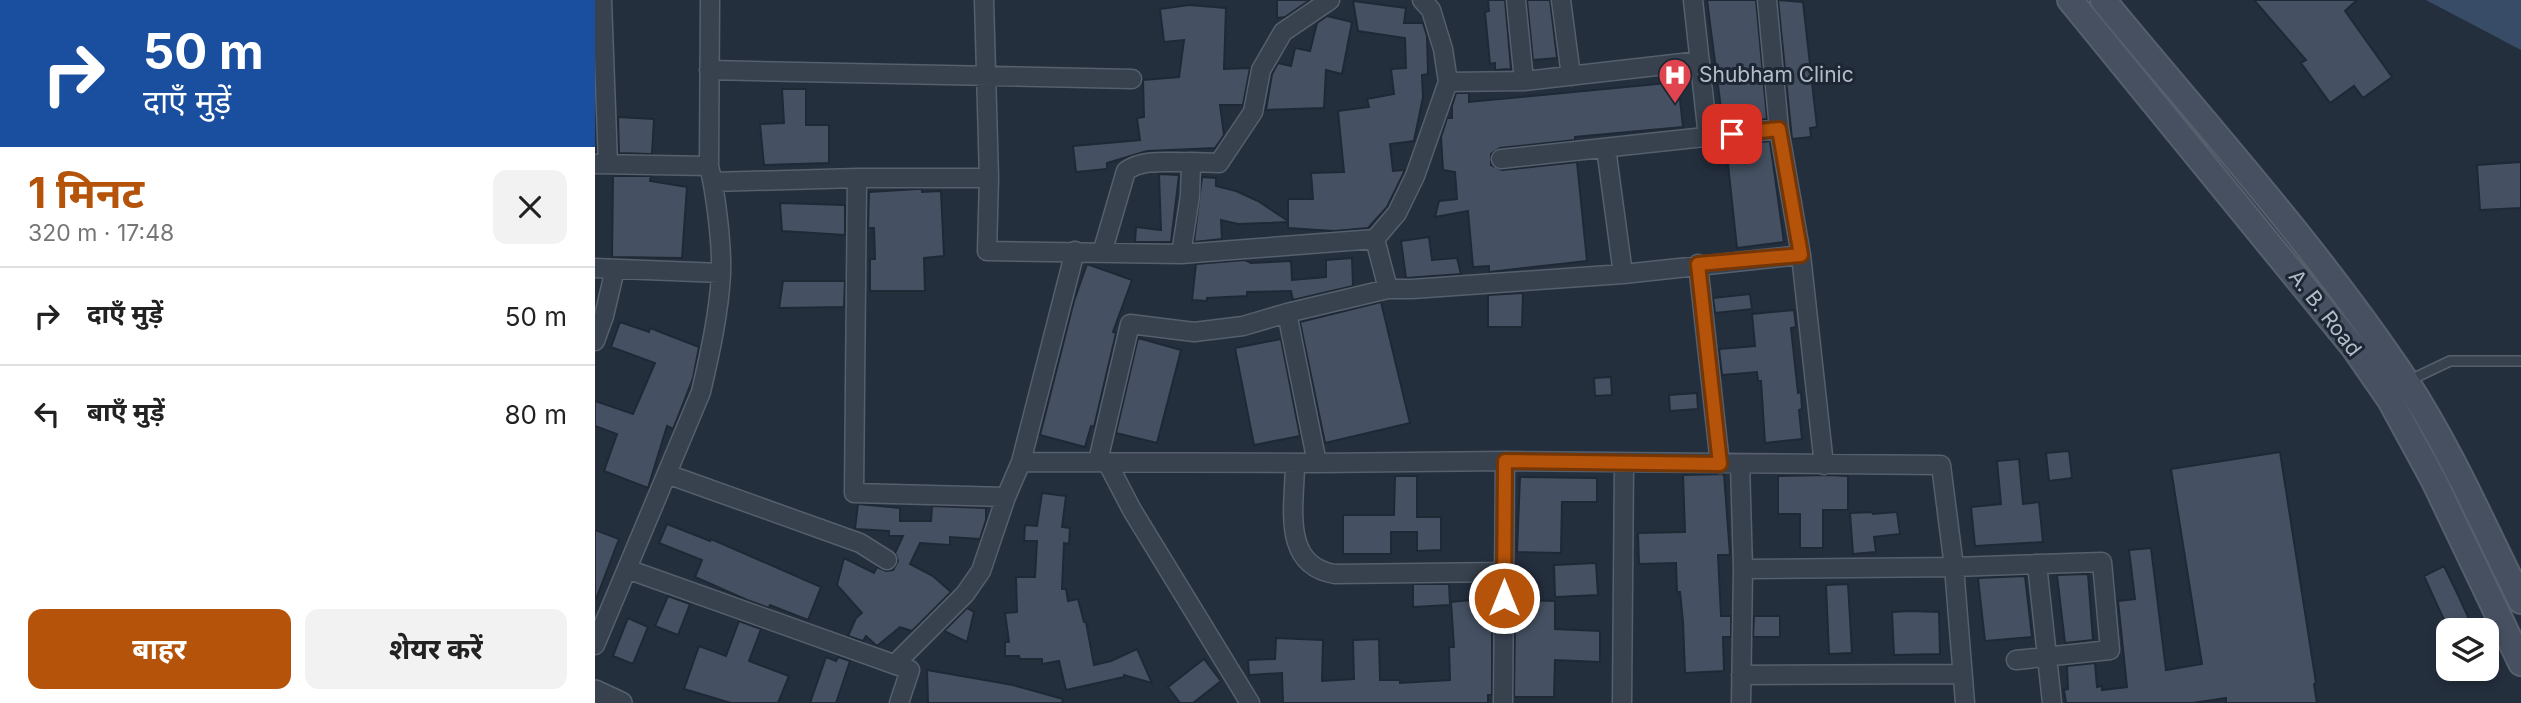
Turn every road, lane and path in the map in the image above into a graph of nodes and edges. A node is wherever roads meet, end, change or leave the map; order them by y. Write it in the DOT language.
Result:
graph roads {
  1 [pos="602,0"];
  2 [pos="710,0"];
  3 [pos="984,0"];
  4 [pos="1329,0"];
  5 [pos="1422,0"];
  6 [pos="1516,0"];
  7 [pos="1561,0"];
  8 [pos="1693,0"];
  9 [pos="1767,0"];
  10 [pos="2070,0"];
  11 [pos="2103,0"];
  12 [pos="1700,61"];
  13 [pos="709,70"];
  14 [pos="985,76"];
  15 [pos="1571,76"];
  16 [pos="1132,79"];
  17 [pos="1524,81"];
  18 [pos="1448,82"];
  19 [pos="1779,129"];
  20 [pos="1708,136"];
  21 [pos="1606,148"];
  22 [pos="1501,159"];
  23 [pos="1191,162"];
  24 [pos="601,164"];
  25 [pos="711,174"];
  26 [pos="857,178"];
  27 [pos="989,178"];
  28 [pos="1375,239"];
  29 [pos="1075,251"];
  30 [pos="1102,253"];
  31 [pos="1181,254"];
  32 [pos="1801,255"];
  33 [pos="1698,264"];
  34 [pos="595,268"];
  35 [pos="615,269"];
  36 [pos="721,273"];
  37 [pos="1623,274"];
  38 [pos="1388,289"];
  39 [pos="1287,313"];
  40 [pos="595,341"];
  41 [pos="2521,361"];
  42 [pos="2406,382"];
  43 [pos="1103,461"];
  44 [pos="1505,461"];
  45 [pos="1021,462"];
  46 [pos="1295,463"];
  47 [pos="1317,463"];
  48 [pos="1624,464"];
  49 [pos="1720,464"];
  50 [pos="1740,464"];
  51 [pos="1824,465"];
  52 [pos="667,474"];
  53 [pos="1006,497"];
  54 [pos="887,560"];
  55 [pos="2037,564"];
  56 [pos="1954,567"];
  57 [pos="627,569"];
  58 [pos="1743,569"];
  59 [pos="1504,572"];
  60 [pos="2521,601"];
  61 [pos="595,645"];
  62 [pos="2047,657"];
  63 [pos="2017,660"];
  64 [pos="2521,663"];
  65 [pos="895,664"];
  66 [pos="1962,674"];
  67 [pos="1741,675"];
  68 [pos="595,691"];
  69 [pos="621,703"];
  70 [pos="899,703"];
  71 [pos="1250,703"];
  72 [pos="1503,703"];
  73 [pos="1622,703"];
  74 [pos="1741,703"];
  75 [pos="1965,703"];
  76 [pos="2052,703"];
  1 -- 24 [label="street"];
  2 -- 13 [label="street"];
  3 -- 14 [label="street"];
  4 -- 23 [label="street"];
  5 -- 18 [label="street"];
  6 -- 17 [label="street"];
  7 -- 15 [label="street"];
  8 -- 12 [label="street"];
  9 -- 19 [label="street"];
  10 -- 64 [label="main road, A. B. Road"];
  11 -- 42 [label="main road, A. B. Road"];
  12 -- 15 [label="street"];
  12 -- 20 [label="street"];
  13 -- 14 [label="street"];
  13 -- 25 [label="street"];
  14 -- 16 [label="street"];
  14 -- 27 [label="street"];
  15 -- 17 [label="street"];
  17 -- 18 [label="street"];
  18 -- 28 [label="street"];
  19 -- 20 [label="street"];
  19 -- 32 [label="street"];
  20 -- 21 [label="street"];
  21 -- 22 [label="street"];
  21 -- 37 [label="street"];
  23 -- 30 [label="street"];
  23 -- 31 [label="street"];
  24 -- 25 [label="street"];
  25 -- 26 [label="street"];
  25 -- 36 [label="street"];
  26 -- 27 [label="street"];
  26 -- 53 [label="street"];
  27 -- 29 [label="street"];
  28 -- 31 [label="street"];
  28 -- 38 [label="street"];
  29 -- 30 [label="street"];
  29 -- 45 [label="street"];
  30 -- 31 [label="street"];
  32 -- 33 [label="street"];
  32 -- 51 [label="street"];
  33 -- 37 [label="street"];
  33 -- 49 [label="street"];
  34 -- 35 [label="street"];
  35 -- 36 [label="street"];
  35 -- 40 [label="street"];
  36 -- 52 [label="street"];
  37 -- 38 [label="street"];
  38 -- 39 [label="street"];
  39 -- 43 [label="street"];
  39 -- 47 [label="street"];
  41 -- 42 [label="lane"];
  42 -- 60 [label="main road, A. B. Road"];
  43 -- 45 [label="street"];
  43 -- 46 [label="street"];
  43 -- 71 [label="street"];
  44 -- 47 [label="street"];
  44 -- 48 [label="street"];
  44 -- 59 [label="street"];
  45 -- 53 [label="street"];
  46 -- 47 [label="street"];
  46 -- 59 [label="street"];
  48 -- 49 [label="street"];
  48 -- 73 [label="street"];
  49 -- 50 [label="street"];
  50 -- 51 [label="street"];
  50 -- 58 [label="street"];
  51 -- 56 [label="street"];
  52 -- 54 [label="street"];
  52 -- 57 [label="street"];
  53 -- 65 [label="street"];
  55 -- 56 [label="street"];
  55 -- 62 [label="street"];
  55 -- 62 [label="street"];
  56 -- 58 [label="street"];
  56 -- 66 [label="street"];
  57 -- 61 [label="street"];
  57 -- 65 [label="street"];
  58 -- 67 [label="street"];
  59 -- 72 [label="street"];
  62 -- 63 [label="street"];
  62 -- 76 [label="street"];
  65 -- 70 [label="street"];
  66 -- 67 [label="street"];
  66 -- 75 [label="street"];
  67 -- 74 [label="street"];
  68 -- 69 [label="street"];
}
